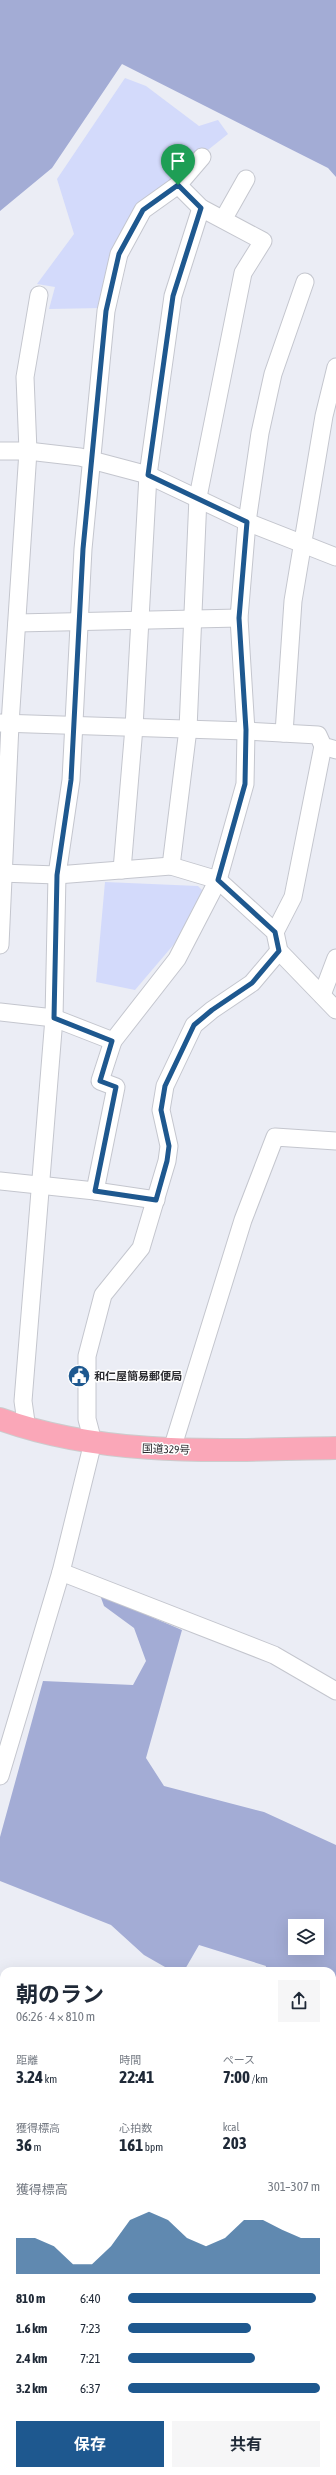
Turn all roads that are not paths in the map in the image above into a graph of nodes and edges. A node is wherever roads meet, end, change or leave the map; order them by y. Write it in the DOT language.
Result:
graph roads {
  1 [pos="202,157"];
  2 [pos="246,178"];
  3 [pos="178,185"];
  4 [pos="201,208"];
  5 [pos="224,218"];
  6 [pos="305,282"];
  7 [pos="39,295"];
  8 [pos="336,367"];
  9 [pos="0,451"];
  10 [pos="28,451"];
  11 [pos="91,460"];
  12 [pos="148,475"];
  13 [pos="198,497"];
  14 [pos="247,522"];
  15 [pos="302,543"];
  16 [pos="336,557"];
  17 [pos="193,618"];
  18 [pos="239,618"];
  19 [pos="139,622"];
  20 [pos="17,623"];
  21 [pos="78,623"];
  22 [pos="5,724"];
  23 [pos="72,726"];
  24 [pos="134,727"];
  25 [pos="188,729"];
  26 [pos="246,730"];
  27 [pos="284,733"];
  28 [pos="330,748"];
  29 [pos="171,866"];
  30 [pos="122,870"];
  31 [pos="2,873"];
  32 [pos="57,875"];
  33 [pos="218,880"];
  34 [pos="275,932"];
  35 [pos="0,945"];
  36 [pos="279,951"];
  37 [pos="336,958"];
  38 [pos="322,996"];
  39 [pos="336,1010"];
  40 [pos="0,1012"];
  41 [pos="54,1018"];
  42 [pos="112,1041"];
  43 [pos="336,1141"];
  44 [pos="0,1181"];
  45 [pos="40,1185"];
  46 [pos="95,1191"];
  47 [pos="156,1200"];
  48 [pos="0,1419"];
  49 [pos="27,1429"];
  50 [pos="93,1442"];
  51 [pos="336,1448"];
  52 [pos="172,1449"];
  53 [pos="61,1572"];
  54 [pos="336,1691"];
  55 [pos="0,1776"];
  1 -- 3 [label="street"];
  2 -- 5 [label="street"];
  3 -- 4 [label="street"];
  3 -- 11 [label="street"];
  4 -- 5 [label="street"];
  4 -- 12 [label="street"];
  5 -- 13 [label="street"];
  6 -- 14 [label="street"];
  7 -- 10 [label="street"];
  8 -- 15 [label="street"];
  9 -- 10 [label="street"];
  10 -- 11 [label="street"];
  10 -- 20 [label="street"];
  11 -- 12 [label="street"];
  11 -- 21 [label="street"];
  12 -- 13 [label="street"];
  12 -- 19 [label="street"];
  13 -- 14 [label="street"];
  13 -- 17 [label="street"];
  14 -- 15 [label="street"];
  14 -- 18 [label="street"];
  15 -- 16 [label="street"];
  15 -- 27 [label="street"];
  17 -- 18 [label="street"];
  17 -- 19 [label="street"];
  17 -- 25 [label="street"];
  18 -- 26 [label="street"];
  19 -- 21 [label="street"];
  19 -- 24 [label="street"];
  20 -- 21 [label="street"];
  20 -- 22 [label="street"];
  21 -- 23 [label="street"];
  22 -- 23 [label="street"];
  22 -- 31 [label="street"];
  23 -- 24 [label="street"];
  23 -- 32 [label="street"];
  24 -- 25 [label="street"];
  24 -- 30 [label="street"];
  25 -- 26 [label="street"];
  25 -- 29 [label="street"];
  26 -- 27 [label="street"];
  26 -- 33 [label="street"];
  27 -- 28 [label="street"];
  28 -- 34 [label="street"];
  29 -- 30 [label="street"];
  29 -- 33 [label="street"];
  30 -- 32 [label="street"];
  31 -- 32 [label="street"];
  31 -- 35 [label="street"];
  32 -- 41 [label="street"];
  33 -- 34 [label="street"];
  33 -- 42 [label="street"];
  34 -- 36 [label="street"];
  36 -- 38 [label="street"];
  36 -- 47 [label="street"];
  37 -- 38 [label="street"];
  38 -- 39 [label="street"];
  40 -- 41 [label="street"];
  41 -- 42 [label="street"];
  41 -- 45 [label="street"];
  42 -- 46 [label="street"];
  43 -- 52 [label="street"];
  44 -- 45 [label="street"];
  45 -- 46 [label="street"];
  45 -- 49 [label="street"];
  46 -- 47 [label="street"];
  47 -- 50 [label="street"];
  48 -- 49 [label="highway, 国道329号"];
  49 -- 50 [label="highway, 国道329号"];
  50 -- 52 [label="highway, 国道329号"];
  50 -- 53 [label="street"];
  51 -- 52 [label="highway, 国道329号"];
  53 -- 54 [label="street"];
  53 -- 55 [label="street"];
}
